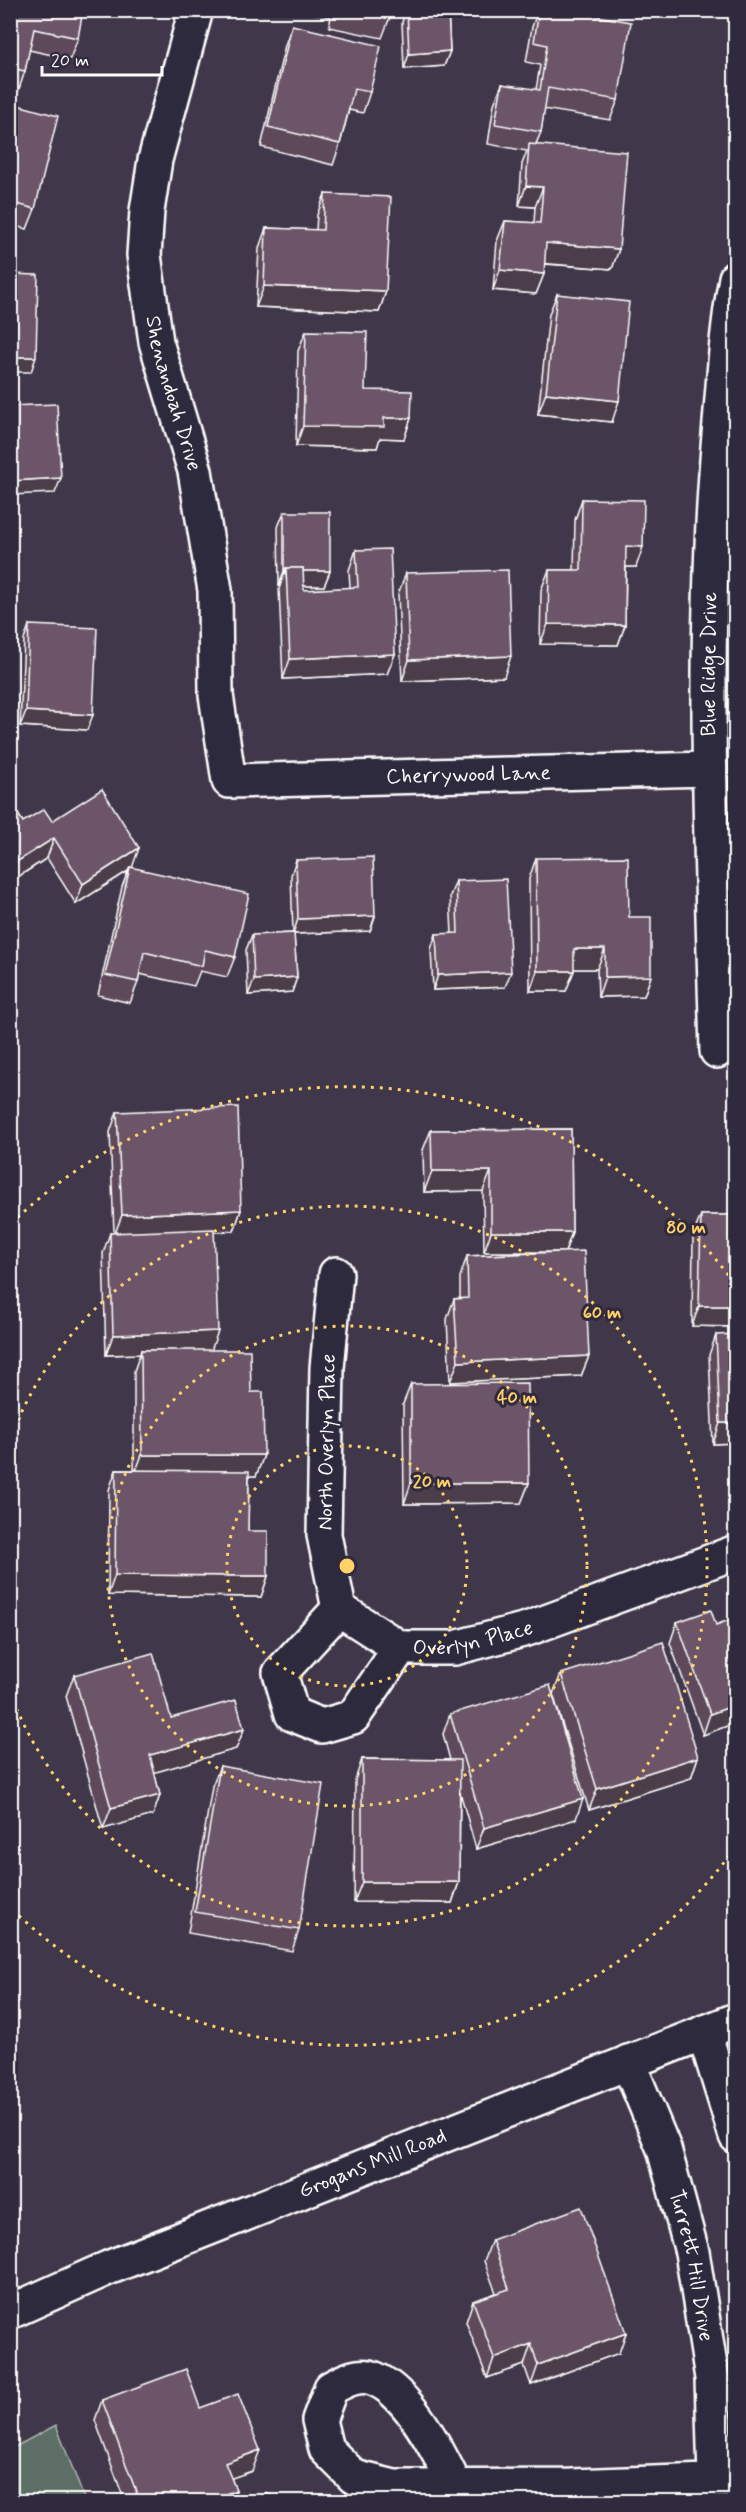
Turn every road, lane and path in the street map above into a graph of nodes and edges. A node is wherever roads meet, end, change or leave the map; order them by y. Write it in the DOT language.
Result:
graph roads {
  1 [pos="196,10"];
  2 [pos="735,278"];
  3 [pos="709,769"];
  4 [pos="229,781"];
  5 [pos="717,1051"];
  6 [pos="336,1274"];
  7 [pos="735,1552"];
  8 [pos="339,1609"];
  9 [pos="400,1648"];
  10 [pos="735,2020"];
  11 [pos="704,2032"];
  12 [pos="628,2062"];
  13 [pos="735,2136"];
  14 [pos="10,2312"];
  15 [pos="725,2480"];
  16 [pos="455,2486"];
  1 -- 4 [label="street, Shenandoah Drive"];
  2 -- 3 [label="street, Blue Ridge Drive"];
  3 -- 4 [label="street, Cherrywood Lane"];
  3 -- 5 [label="street, Blue Ridge Drive"];
  6 -- 8 [label="street, North Overlyn Place"];
  7 -- 9 [label="street, Overlyn Place"];
  8 -- 9 [label="street"];
  8 -- 9 [label="street, Overlyn Place"];
  10 -- 11 [label="street, Grogans Mill Road"];
  11 -- 12 [label="street, Grogans Mill Road"];
  11 -- 13 [label="street"];
  12 -- 14 [label="street, Grogans Mill Road"];
  12 -- 15 [label="street, Turrett Hill Drive"];
  15 -- 16 [label="street"];
}
